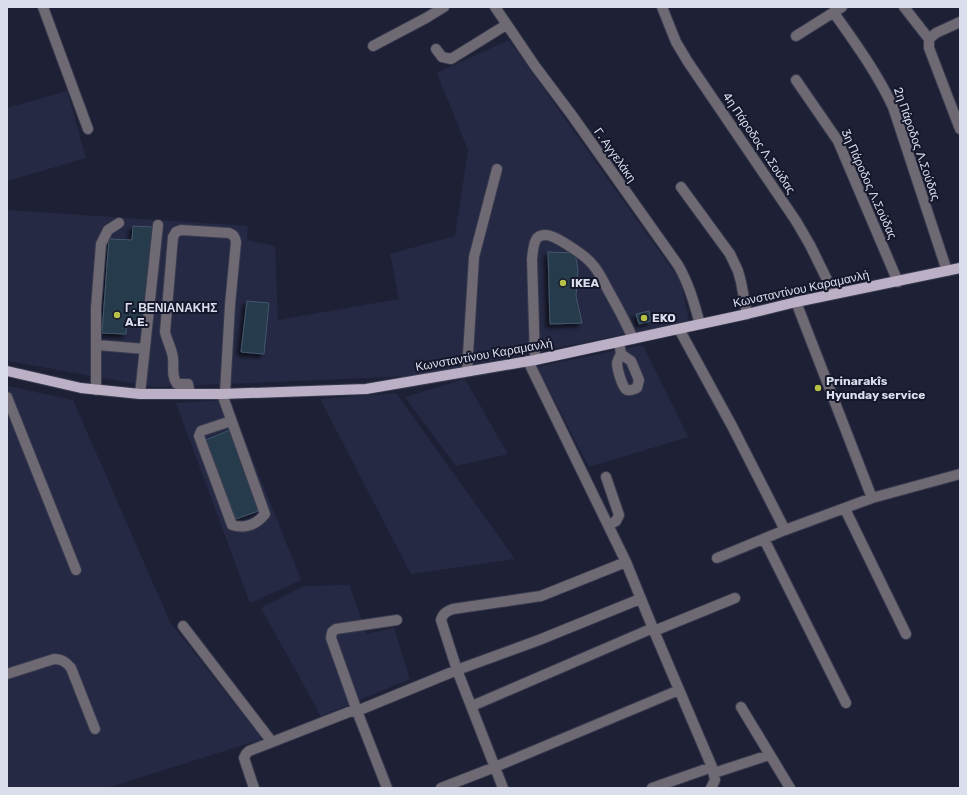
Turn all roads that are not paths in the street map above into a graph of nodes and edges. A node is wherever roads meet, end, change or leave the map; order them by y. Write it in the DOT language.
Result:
graph roads {
  1 [pos="43,7"];
  2 [pos="444,7"];
  3 [pos="495,7"];
  4 [pos="662,7"];
  5 [pos="908,8"];
  6 [pos="838,10"];
  7 [pos="960,22"];
  8 [pos="506,24"];
  9 [pos="796,36"];
  10 [pos="930,39"];
  11 [pos="373,46"];
  12 [pos="436,49"];
  13 [pos="796,80"];
  14 [pos="956,110"];
  15 [pos="88,129"];
  16 [pos="960,129"];
  17 [pos="497,169"];
  18 [pos="681,186"];
  19 [pos="119,223"];
  20 [pos="158,225"];
  21 [pos="960,268"];
  22 [pos="947,271"];
  23 [pos="898,282"];
  24 [pos="834,294"];
  25 [pos="796,302"];
  26 [pos="747,314"];
  27 [pos="700,324"];
  28 [pos="679,329"];
  29 [pos="633,340"];
  30 [pos="619,342"];
  31 [pos="97,345"];
  32 [pos="145,349"];
  33 [pos="621,354"];
  34 [pos="531,360"];
  35 [pos="7,370"];
  36 [pos="467,371"];
  37 [pos="96,390"];
  38 [pos="140,394"];
  39 [pos="190,394"];
  40 [pos="224,394"];
  41 [pos="7,397"];
  42 [pos="231,421"];
  43 [pos="960,474"];
  44 [pos="606,477"];
  45 [pos="872,498"];
  46 [pos="845,509"];
  47 [pos="609,525"];
  48 [pos="785,530"];
  49 [pos="764,539"];
  50 [pos="717,558"];
  51 [pos="626,562"];
  52 [pos="76,570"];
  53 [pos="735,598"];
  54 [pos="640,599"];
  55 [pos="397,620"];
  56 [pos="183,626"];
  57 [pos="653,630"];
  58 [pos="906,634"];
  59 [pos="457,670"];
  60 [pos="7,674"];
  61 [pos="679,690"];
  62 [pos="846,703"];
  63 [pos="472,706"];
  64 [pos="741,707"];
  65 [pos="357,711"];
  66 [pos="94,729"];
  67 [pos="272,742"];
  68 [pos="769,755"];
  69 [pos="495,767"];
  70 [pos="715,779"];
  71 [pos="254,788"];
  72 [pos="387,788"];
  73 [pos="442,788"];
  74 [pos="503,788"];
  75 [pos="652,788"];
  76 [pos="790,788"];
  1 -- 15 [label="street"];
  2 -- 11 [label="street"];
  3 -- 8 [label="street, Γ. Αγγελάκη"];
  4 -- 24 [label="street, 4η Πάροδος Λ.Σούδας"];
  5 -- 10 [label="street"];
  6 -- 9 [label="street"];
  6 -- 22 [label="street, 2η Πάροδος Λ.Σούδας"];
  7 -- 10 [label="street"];
  8 -- 12 [label="street"];
  8 -- 27 [label="street, Γ. Αγγελάκη"];
  10 -- 14 [label="street"];
  13 -- 23 [label="street, 3η Πάροδος Λ.Σούδας"];
  14 -- 16 [label="street"];
  17 -- 36 [label="street"];
  18 -- 26 [label="street"];
  19 -- 31 [label="street"];
  20 -- 32 [label="street"];
  21 -- 22 [label="main road, Κωνσταντίνου Καραμανλή"];
  22 -- 23 [label="main road, Κωνσταντίνου Καραμανλή"];
  23 -- 24 [label="main road, Κωνσταντίνου Καραμανλή"];
  24 -- 25 [label="main road, Κωνσταντίνου Καραμανλή"];
  25 -- 26 [label="main road, Κωνσταντίνου Καραμανλή"];
  25 -- 45 [label="street"];
  26 -- 27 [label="main road, Κωνσταντίνου Καραμανλή"];
  27 -- 28 [label="main road, Κωνσταντίνου Καραμανλή"];
  28 -- 29 [label="main road, Κωνσταντίνου Καραμανλή"];
  28 -- 48 [label="street"];
  29 -- 30 [label="main road, Κωνσταντίνου Καραμανλή"];
  29 -- 34 [label="street"];
  30 -- 33 [label="street"];
  30 -- 34 [label="main road, Κωνσταντίνου Καραμανλή"];
  31 -- 32 [label="street"];
  31 -- 37 [label="street"];
  32 -- 38 [label="street"];
  34 -- 36 [label="main road, Κωνσταντίνου Καραμανλή"];
  34 -- 47 [label="street"];
  35 -- 37 [label="main road, Κωνσταντίνου Καραμανλή"];
  36 -- 40 [label="main road, Κωνσταντίνου Καραμανλή"];
  37 -- 38 [label="main road, Κωνσταντίνου Καραμανλή"];
  38 -- 39 [label="main road, Κωνσταντίνου Καραμανλή"];
  39 -- 40 [label="main road, Κωνσταντίνου Καραμανλή"];
  39 -- 40 [label="street"];
  40 -- 42 [label="street"];
  41 -- 52 [label="street"];
  42 -- 42 [label="street"];
  43 -- 45 [label="street"];
  44 -- 47 [label="street"];
  45 -- 46 [label="street"];
  46 -- 48 [label="street"];
  46 -- 58 [label="street"];
  47 -- 51 [label="street"];
  48 -- 49 [label="street"];
  49 -- 50 [label="street"];
  49 -- 62 [label="street"];
  51 -- 54 [label="street"];
  51 -- 59 [label="street"];
  53 -- 57 [label="street"];
  54 -- 57 [label="street"];
  54 -- 59 [label="street"];
  55 -- 65 [label="street"];
  56 -- 67 [label="street"];
  57 -- 61 [label="street"];
  57 -- 63 [label="street"];
  59 -- 63 [label="street"];
  59 -- 65 [label="street"];
  60 -- 66 [label="street"];
  61 -- 69 [label="street"];
  61 -- 70 [label="street"];
  63 -- 69 [label="street"];
  64 -- 68 [label="street"];
  65 -- 67 [label="street"];
  65 -- 72 [label="street"];
  67 -- 71 [label="street"];
  68 -- 70 [label="street"];
  68 -- 76 [label="street"];
  69 -- 73 [label="street"];
  69 -- 74 [label="street"];
  70 -- 75 [label="street"];
}
